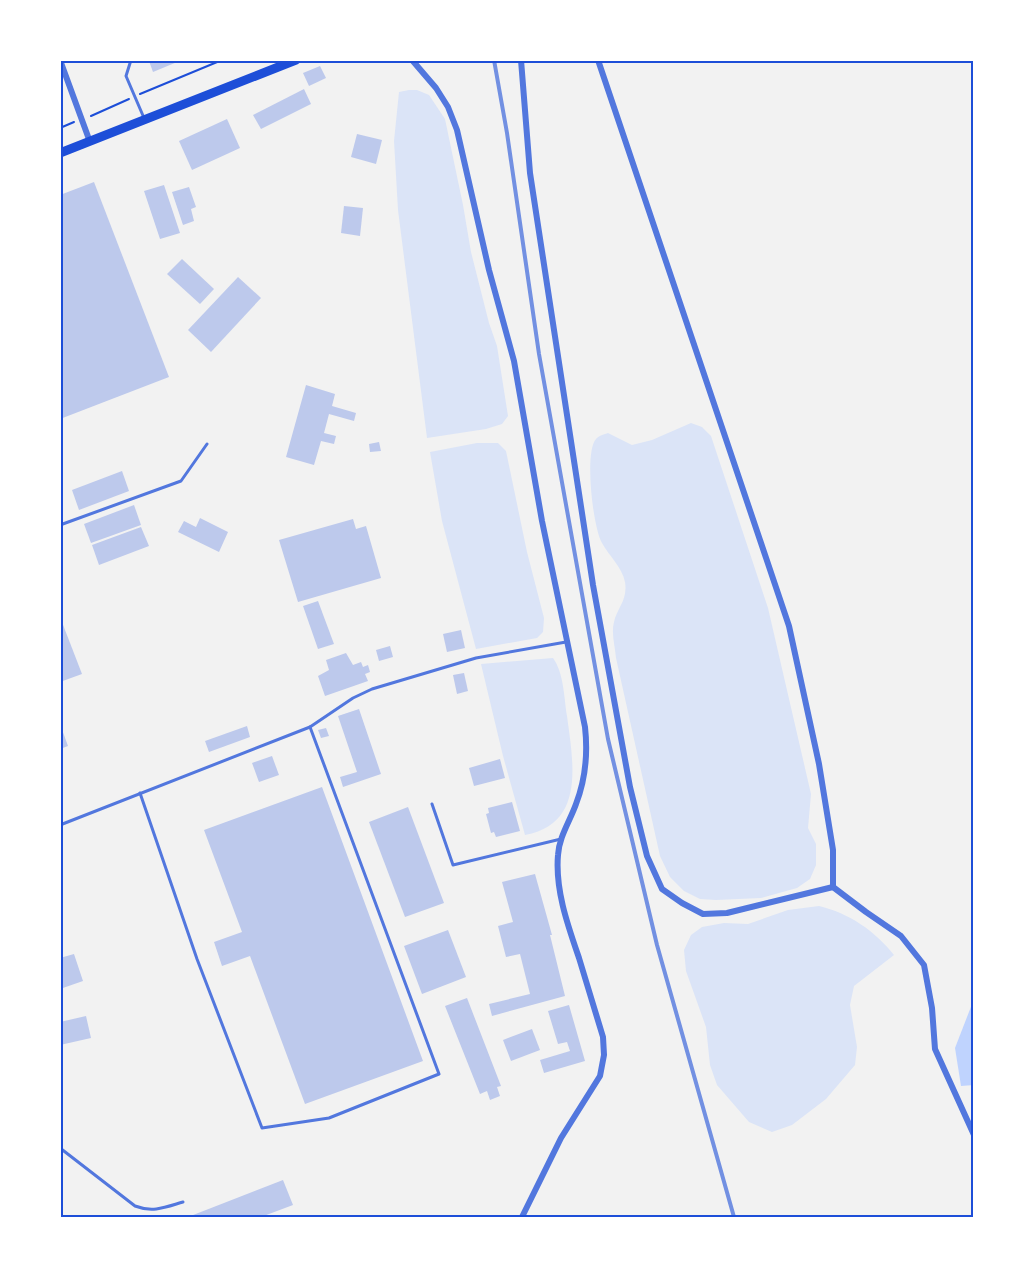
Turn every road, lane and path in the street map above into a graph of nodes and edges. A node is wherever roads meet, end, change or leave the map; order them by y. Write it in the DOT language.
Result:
graph roads {
  1 [pos="60,60"];
  2 [pos="131,60"];
  3 [pos="296,60"];
  4 [pos="412,60"];
  5 [pos="521,60"];
  6 [pos="598,60"];
  7 [pos="145,120"];
  8 [pos="90,142"];
  9 [pos="60,153"];
  10 [pos="207,444"];
  11 [pos="60,525"];
  12 [pos="567,642"];
  13 [pos="310,727"];
  14 [pos="140,793"];
  15 [pos="432,804"];
  16 [pos="60,825"];
  17 [pos="561,840"];
  18 [pos="833,886"];
  19 [pos="974,1135"];
  20 [pos="60,1148"];
  21 [pos="183,1202"];
  22 [pos="522,1217"];
  1 -- 8 [label="street"];
  2 -- 7 [label="lane"];
  3 -- 7 [label="main road"];
  4 -- 12 [label="street"];
  5 -- 18 [label="street"];
  6 -- 18 [label="street"];
  7 -- 8 [label="main road"];
  8 -- 9 [label="main road"];
  10 -- 11 [label="lane"];
  12 -- 13 [label="lane"];
  12 -- 17 [label="street"];
  13 -- 14 [label="lane"];
  13 -- 14 [label="lane"];
  14 -- 16 [label="lane"];
  15 -- 17 [label="lane"];
  17 -- 22 [label="street"];
  18 -- 19 [label="street"];
  20 -- 21 [label="lane"];
}
